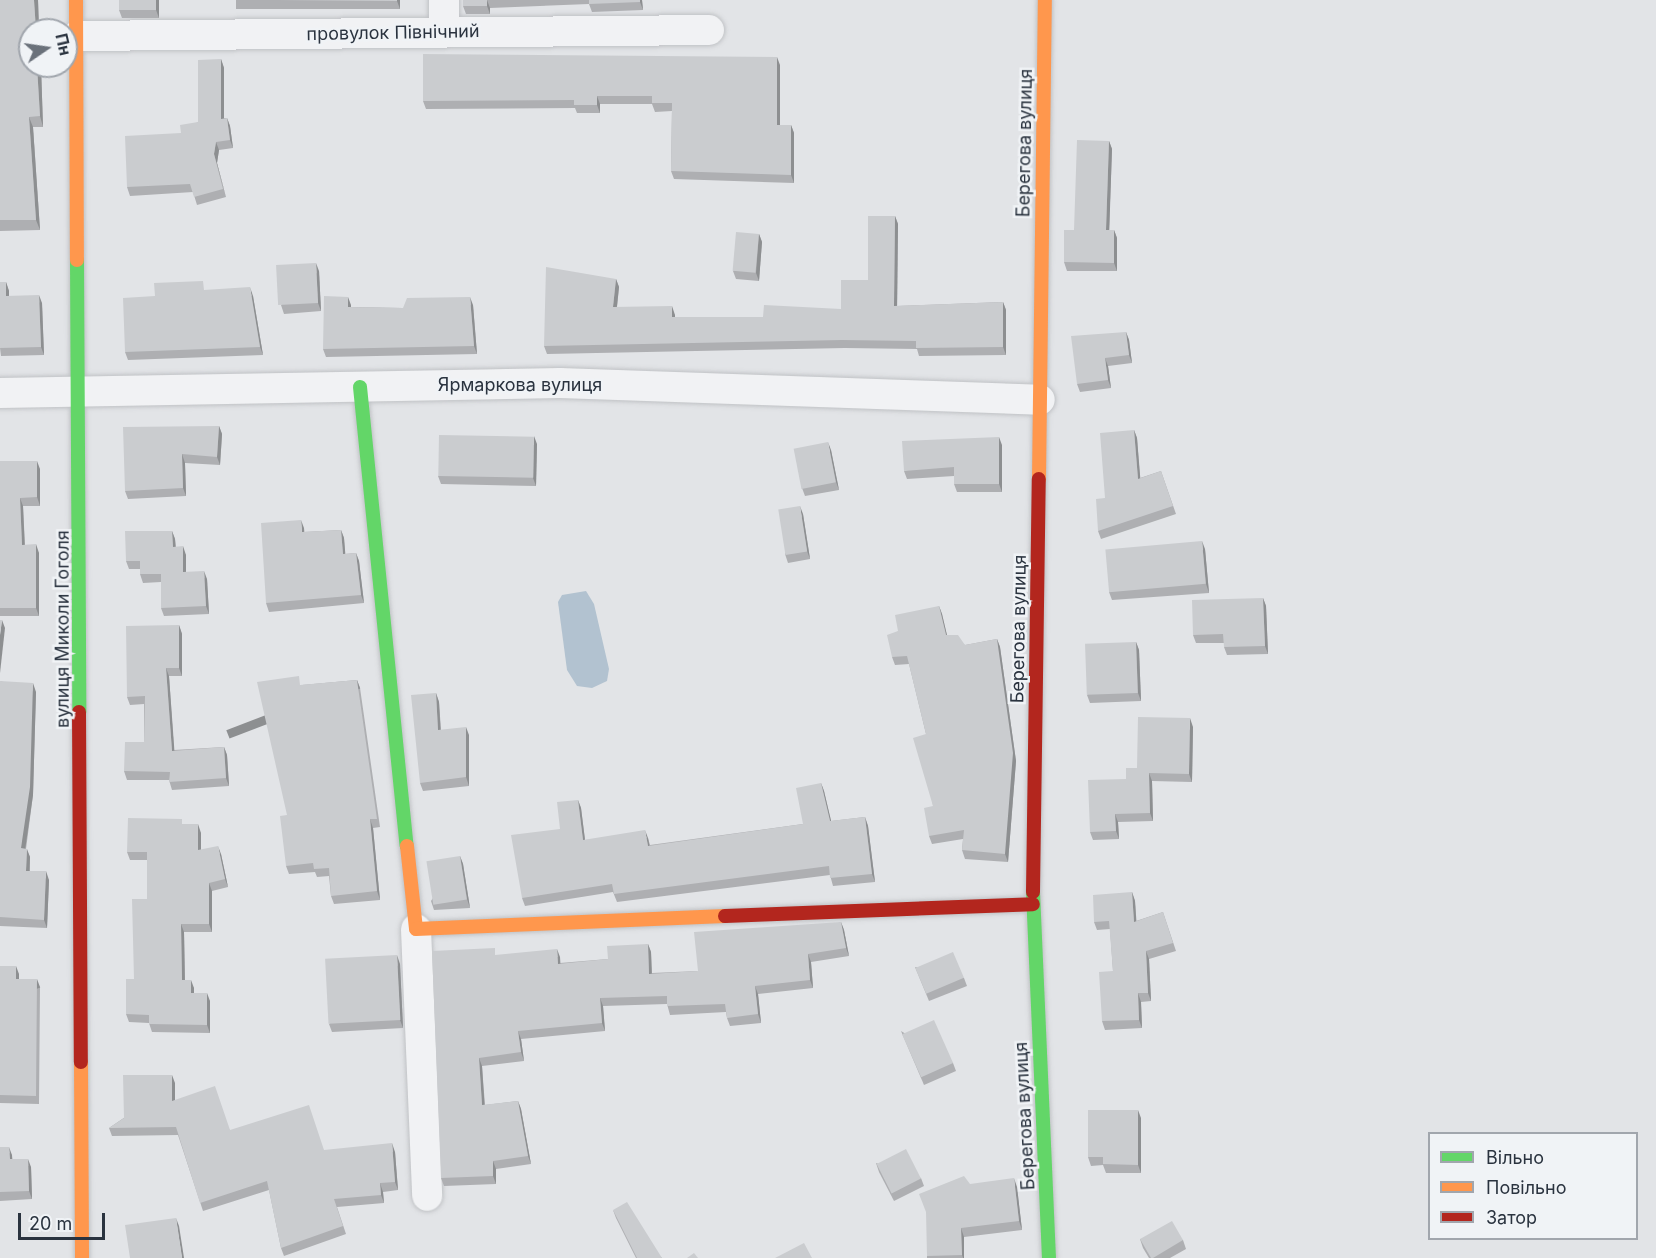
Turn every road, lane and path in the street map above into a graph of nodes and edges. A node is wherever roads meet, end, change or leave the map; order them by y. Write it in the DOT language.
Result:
graph roads {
  1 [pos="76,0"];
  2 [pos="444,0"];
  3 [pos="1045,0"];
  4 [pos="76,18"];
  5 [pos="709,30"];
  6 [pos="444,32"];
  7 [pos="78,36"];
  8 [pos="77,78"];
  9 [pos="360,387"];
  10 [pos="0,393"];
  11 [pos="80,393"];
  12 [pos="1040,400"];
  13 [pos="1033,904"];
  14 [pos="416,929"];
  15 [pos="427,1196"];
  16 [pos="82,1258"];
  17 [pos="1049,1258"];
  1 -- 4 [label="street, вулиця Миколи Гоголя"];
  2 -- 6 [label="street"];
  3 -- 12 [label="street, Берегова вулиця"];
  5 -- 6 [label="street, провулок Північний"];
  6 -- 7 [label="street, провулок Північний"];
  8 -- 11 [label="street, вулиця Миколи Гоголя"];
  9 -- 11 [label="street, Ярмаркова вулиця"];
  9 -- 12 [label="street, Ярмаркова вулиця"];
  9 -- 14 [label="street"];
  10 -- 11 [label="street, Ярмаркова вулиця"];
  11 -- 16 [label="street, вулиця Миколи Гоголя"];
  12 -- 13 [label="street, Берегова вулиця"];
  13 -- 14 [label="street"];
  13 -- 17 [label="street, Берегова вулиця"];
  14 -- 15 [label="street"];
}
